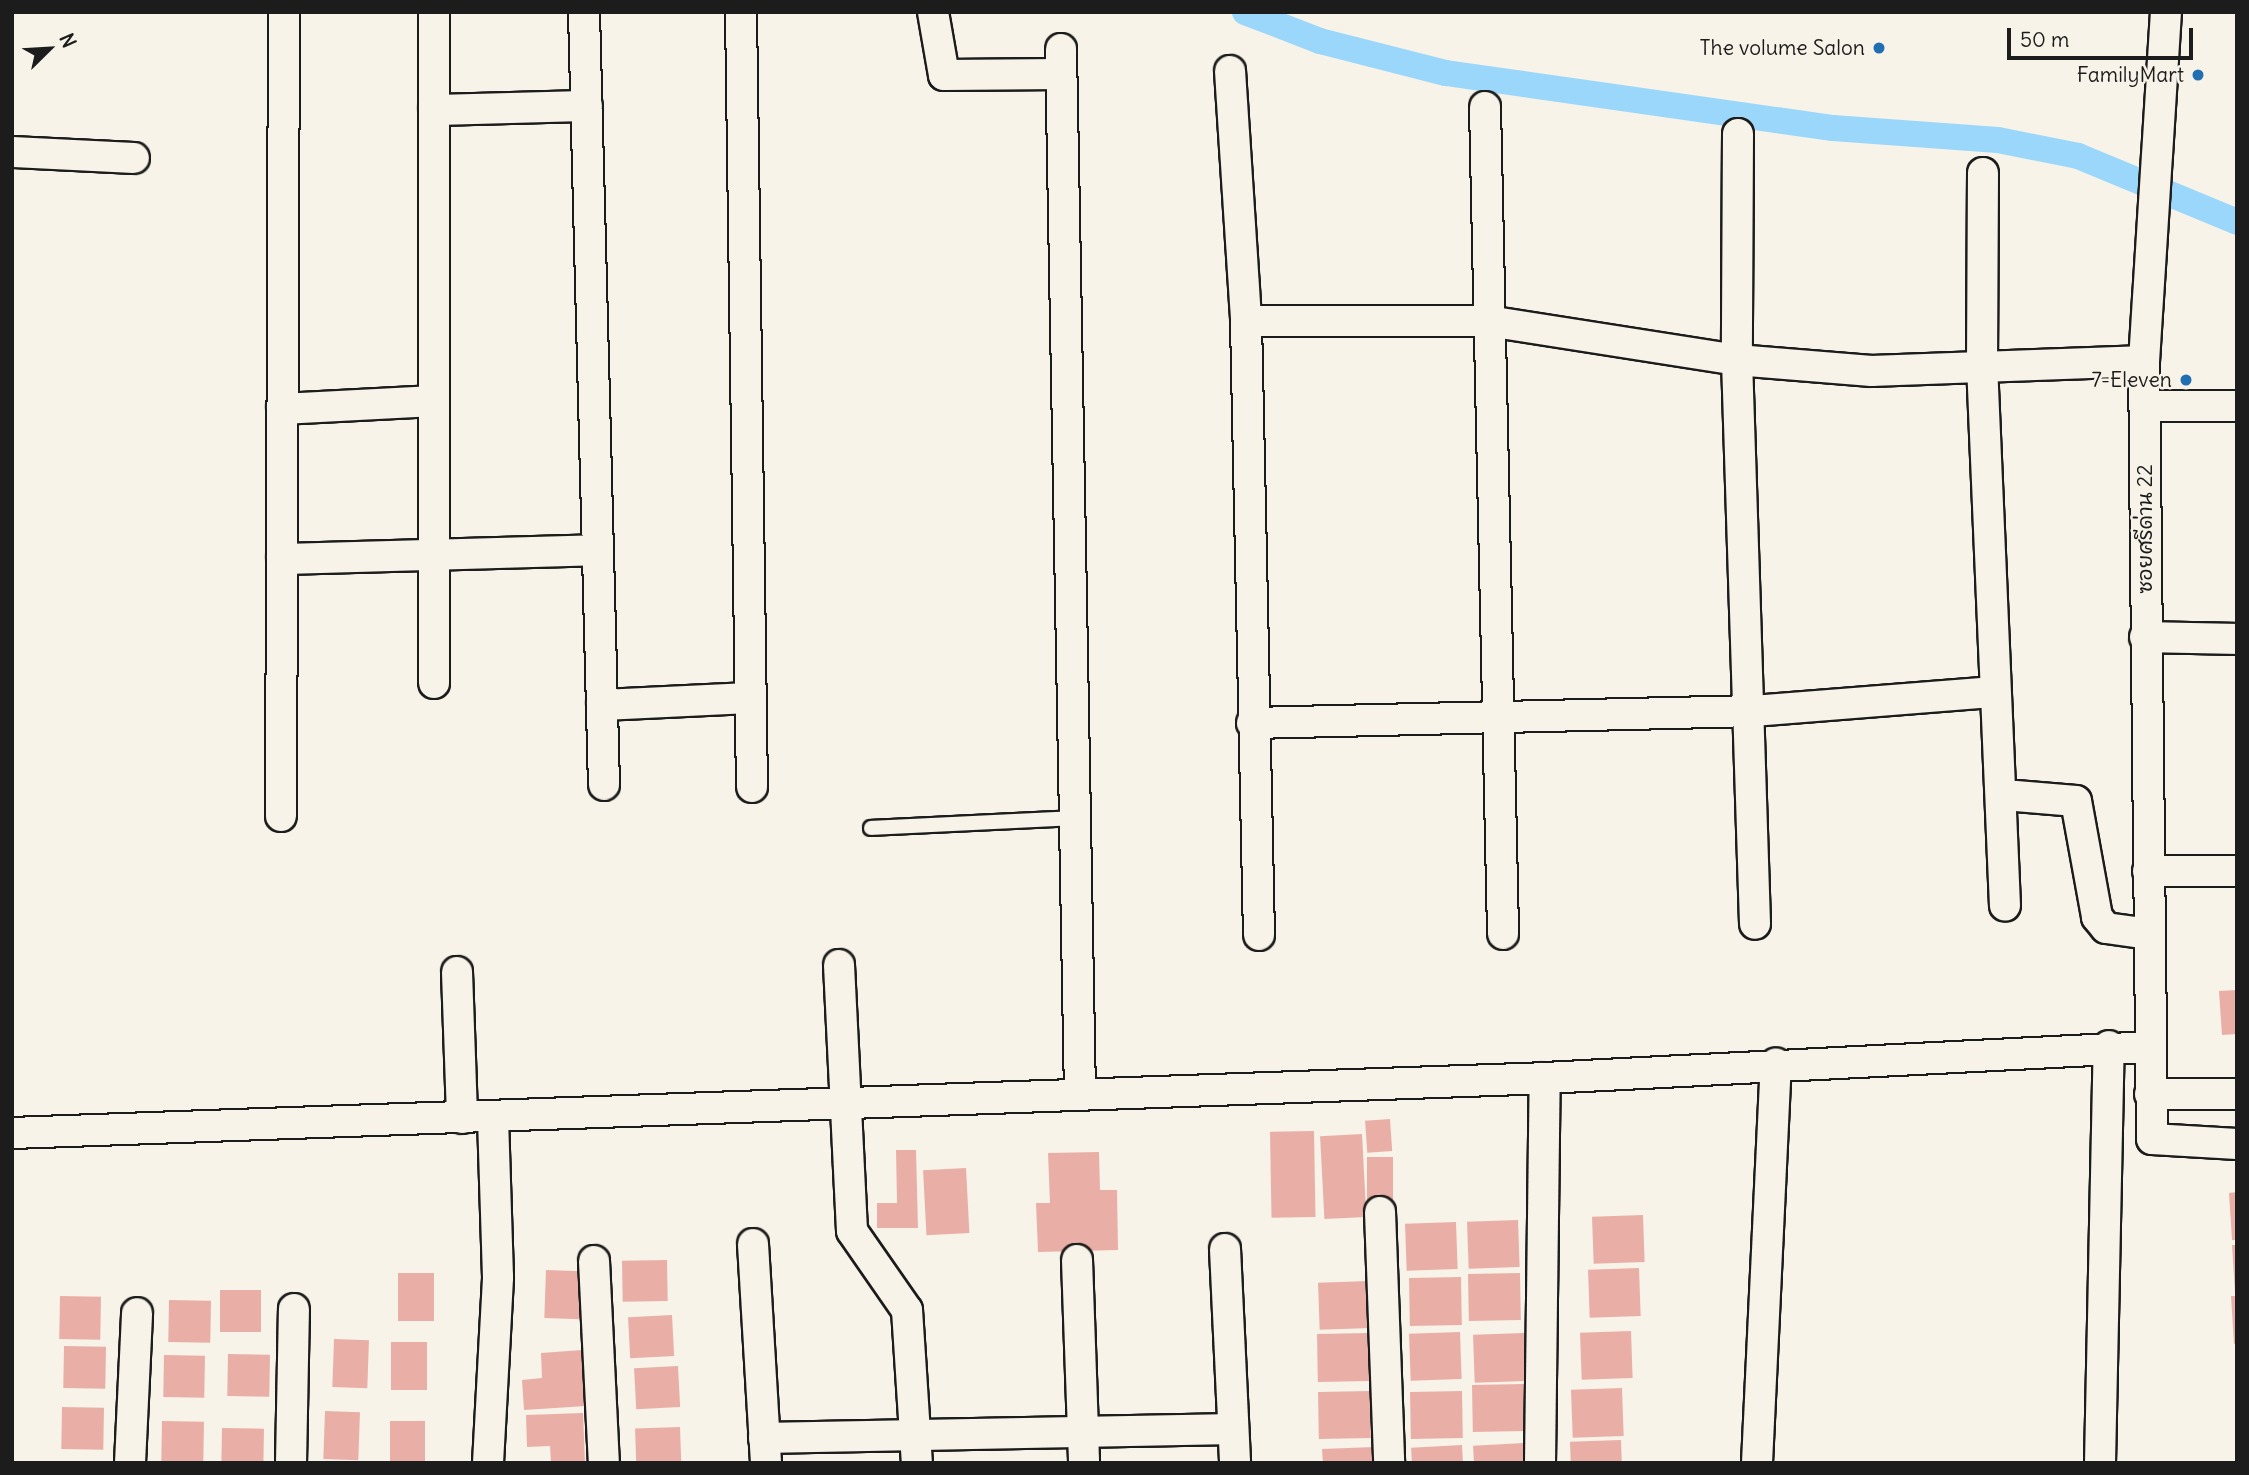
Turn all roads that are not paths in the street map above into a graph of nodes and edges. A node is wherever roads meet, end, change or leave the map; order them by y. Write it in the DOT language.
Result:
graph roads {
  1 [pos="284,12"];
  2 [pos="434,12"];
  3 [pos="584,12"];
  4 [pos="741,12"];
  5 [pos="933,12"];
  6 [pos="2166,12"];
  7 [pos="1230,71"];
  8 [pos="587,106"];
  9 [pos="1485,107"];
  10 [pos="434,110"];
  11 [pos="1738,134"];
  12 [pos="12,152"];
  13 [pos="134,158"];
  14 [pos="1983,173"];
  15 [pos="1246,321"];
  16 [pos="1488,321"];
  17 [pos="1737,360"];
  18 [pos="2144,361"];
  19 [pos="1982,365"];
  20 [pos="434,401"];
  21 [pos="2146,406"];
  22 [pos="2237,406"];
  23 [pos="282,409"];
  24 [pos="598,550"];
  25 [pos="434,556"];
  26 [pos="282,559"];
  27 [pos="2146,638"];
  28 [pos="2237,639"];
  29 [pos="434,683"];
  30 [pos="1992,692"];
  31 [pos="750,698"];
  32 [pos="602,705"];
  33 [pos="1752,711"];
  34 [pos="1501,717"];
  35 [pos="1252,723"];
  36 [pos="604,785"];
  37 [pos="752,787"];
  38 [pos="2016,796"];
  39 [pos="281,816"];
  40 [pos="1075,818"];
  41 [pos="871,828"];
  42 [pos="2148,871"];
  43 [pos="2237,872"];
  44 [pos="2005,906"];
  45 [pos="1755,925"];
  46 [pos="1503,934"];
  47 [pos="2149,934"];
  48 [pos="1259,935"];
  49 [pos="839,965"];
  50 [pos="457,972"];
  51 [pos="2109,1046"];
  52 [pos="2151,1047"];
  53 [pos="1776,1063"];
  54 [pos="1545,1078"];
  55 [pos="2150,1094"];
  56 [pos="2237,1094"];
  57 [pos="1080,1095"];
  58 [pos="842,1105"];
  59 [pos="493,1117"];
  60 [pos="462,1118"];
  61 [pos="12,1133"];
  62 [pos="2237,1144"];
  63 [pos="1380,1212"];
  64 [pos="753,1244"];
  65 [pos="1225,1249"];
  66 [pos="1077,1260"];
  67 [pos="594,1261"];
  68 [pos="294,1309"];
  69 [pos="137,1313"];
  70 [pos="1083,1429"];
  71 [pos="1233,1429"];
  72 [pos="915,1433"];
  73 [pos="765,1451"];
  74 [pos="130,1463"];
  75 [pos="291,1463"];
  76 [pos="488,1463"];
  77 [pos="604,1463"];
  78 [pos="917,1463"];
  79 [pos="1084,1463"];
  80 [pos="1235,1463"];
  81 [pos="1389,1463"];
  82 [pos="1540,1463"];
  83 [pos="1757,1463"];
  84 [pos="2100,1463"];
  1 -- 23 [label="street"];
  2 -- 10 [label="street"];
  3 -- 8 [label="street"];
  4 -- 31 [label="street"];
  5 -- 40 [label="street"];
  6 -- 18 [label="street, ซอยศรีด่าน 22"];
  7 -- 15 [label="street"];
  8 -- 10 [label="street"];
  8 -- 24 [label="street"];
  9 -- 16 [label="street"];
  10 -- 20 [label="street"];
  11 -- 17 [label="street"];
  12 -- 13 [label="street"];
  14 -- 19 [label="street"];
  15 -- 16 [label="street"];
  15 -- 35 [label="street"];
  16 -- 17 [label="street"];
  16 -- 34 [label="street"];
  17 -- 19 [label="street"];
  17 -- 33 [label="street"];
  18 -- 19 [label="street"];
  18 -- 21 [label="street, ซอยศรีด่าน 22"];
  19 -- 30 [label="street"];
  20 -- 23 [label="street"];
  20 -- 25 [label="street"];
  21 -- 22 [label="street"];
  21 -- 27 [label="street, ซอยศรีด่าน 22"];
  23 -- 26 [label="street"];
  24 -- 25 [label="street"];
  24 -- 32 [label="street"];
  25 -- 26 [label="street"];
  25 -- 29 [label="street"];
  26 -- 39 [label="street"];
  27 -- 28 [label="street"];
  27 -- 42 [label="street, ซอยศรีด่าน 22"];
  30 -- 33 [label="street"];
  30 -- 44 [label="street"];
  31 -- 32 [label="street"];
  31 -- 37 [label="street"];
  32 -- 36 [label="street"];
  33 -- 34 [label="street"];
  33 -- 45 [label="street"];
  34 -- 35 [label="street"];
  34 -- 46 [label="street"];
  35 -- 48 [label="street"];
  38 -- 47 [label="street"];
  40 -- 41 [label="lane"];
  40 -- 57 [label="street"];
  42 -- 43 [label="street"];
  42 -- 47 [label="street, ซอยศรีด่าน 22"];
  47 -- 52 [label="street, ซอยศรีด่าน 22"];
  49 -- 58 [label="street"];
  50 -- 60 [label="street"];
  51 -- 52 [label="street"];
  51 -- 53 [label="street"];
  51 -- 84 [label="street"];
  52 -- 55 [label="street, ซอยศรีด่าน 22"];
  53 -- 54 [label="street"];
  53 -- 83 [label="street"];
  54 -- 57 [label="street"];
  54 -- 82 [label="street"];
  55 -- 56 [label="street"];
  55 -- 62 [label="street, ซอยศรีด่าน 22"];
  57 -- 58 [label="street"];
  58 -- 59 [label="street"];
  58 -- 72 [label="street"];
  59 -- 60 [label="street"];
  59 -- 76 [label="street"];
  60 -- 61 [label="street"];
  63 -- 81 [label="street"];
  64 -- 73 [label="street"];
  65 -- 71 [label="street"];
  66 -- 70 [label="street"];
  67 -- 77 [label="street"];
  68 -- 75 [label="street"];
  69 -- 74 [label="street"];
  70 -- 71 [label="street"];
  70 -- 72 [label="street"];
  70 -- 79 [label="street"];
  71 -- 80 [label="street"];
  72 -- 73 [label="street"];
  72 -- 78 [label="street"];
}
